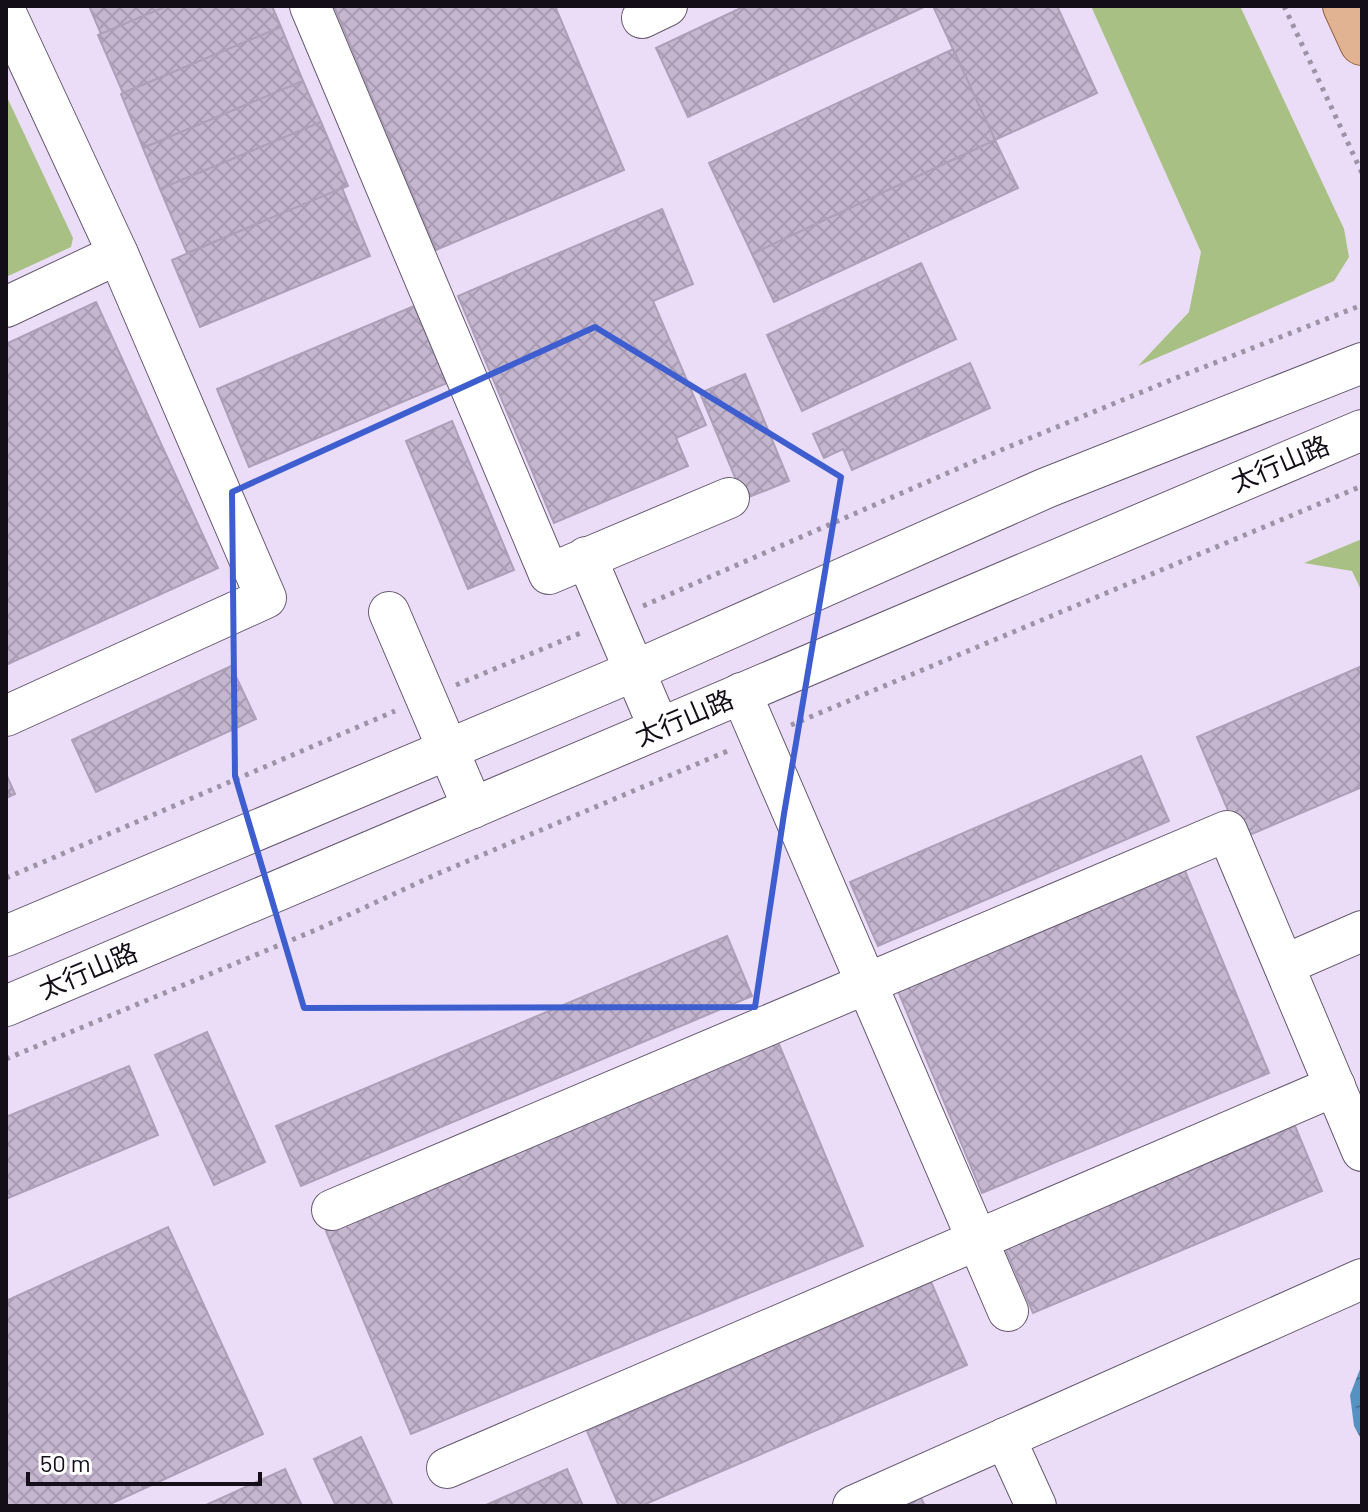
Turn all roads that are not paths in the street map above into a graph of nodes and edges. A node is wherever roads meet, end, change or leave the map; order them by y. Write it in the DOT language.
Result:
graph roads {
  1 [pos="310,6"];
  2 [pos="1345,6"];
  3 [pos="6,13"];
  4 [pos="1362,43"];
  5 [pos="118,254"];
  6 [pos="6,307"];
  7 [pos="1362,363"];
  8 [pos="1362,430"];
  9 [pos="729,498"];
  10 [pos="586,557"];
  11 [pos="389,612"];
  12 [pos="634,671"];
  13 [pos="741,693"];
  14 [pos="6,716"];
  15 [pos="659,728"];
  16 [pos="448,750"];
  17 [pos="473,808"];
  18 [pos="1362,931"];
  19 [pos="6,936"];
  20 [pos="1284,965"];
  21 [pos="867,984"];
  22 [pos="6,1006"];
  23 [pos="1335,1086"];
  24 [pos="1362,1151"];
  25 [pos="332,1210"];
  26 [pos="978,1240"];
  27 [pos="1362,1279"];
  28 [pos="1008,1311"];
  29 [pos="1005,1438"];
  30 [pos="447,1468"];
  31 [pos="853,1506"];
  32 [pos="1036,1506"];
  1 -- 10 [label="street"];
  2 -- 4 [label="main road"];
  3 -- 5 [label="street"];
  5 -- 6 [label="street"];
  5 -- 14 [label="street"];
  7 -- 12 [label="street"];
  8 -- 13 [label="street, 太行山路"];
  9 -- 10 [label="street"];
  10 -- 12 [label="street"];
  11 -- 16 [label="street"];
  12 -- 15 [label="street"];
  12 -- 16 [label="street"];
  13 -- 15 [label="street, 太行山路"];
  13 -- 21 [label="street"];
  15 -- 17 [label="street, 太行山路"];
  16 -- 17 [label="street"];
  16 -- 19 [label="street"];
  17 -- 22 [label="street, 太行山路"];
  18 -- 20 [label="street"];
  20 -- 21 [label="street"];
  20 -- 23 [label="street"];
  21 -- 25 [label="street"];
  21 -- 26 [label="street"];
  23 -- 24 [label="street"];
  23 -- 26 [label="street"];
  26 -- 28 [label="street"];
  26 -- 30 [label="street"];
  27 -- 29 [label="street"];
  29 -- 31 [label="street"];
  29 -- 32 [label="street"];
}
